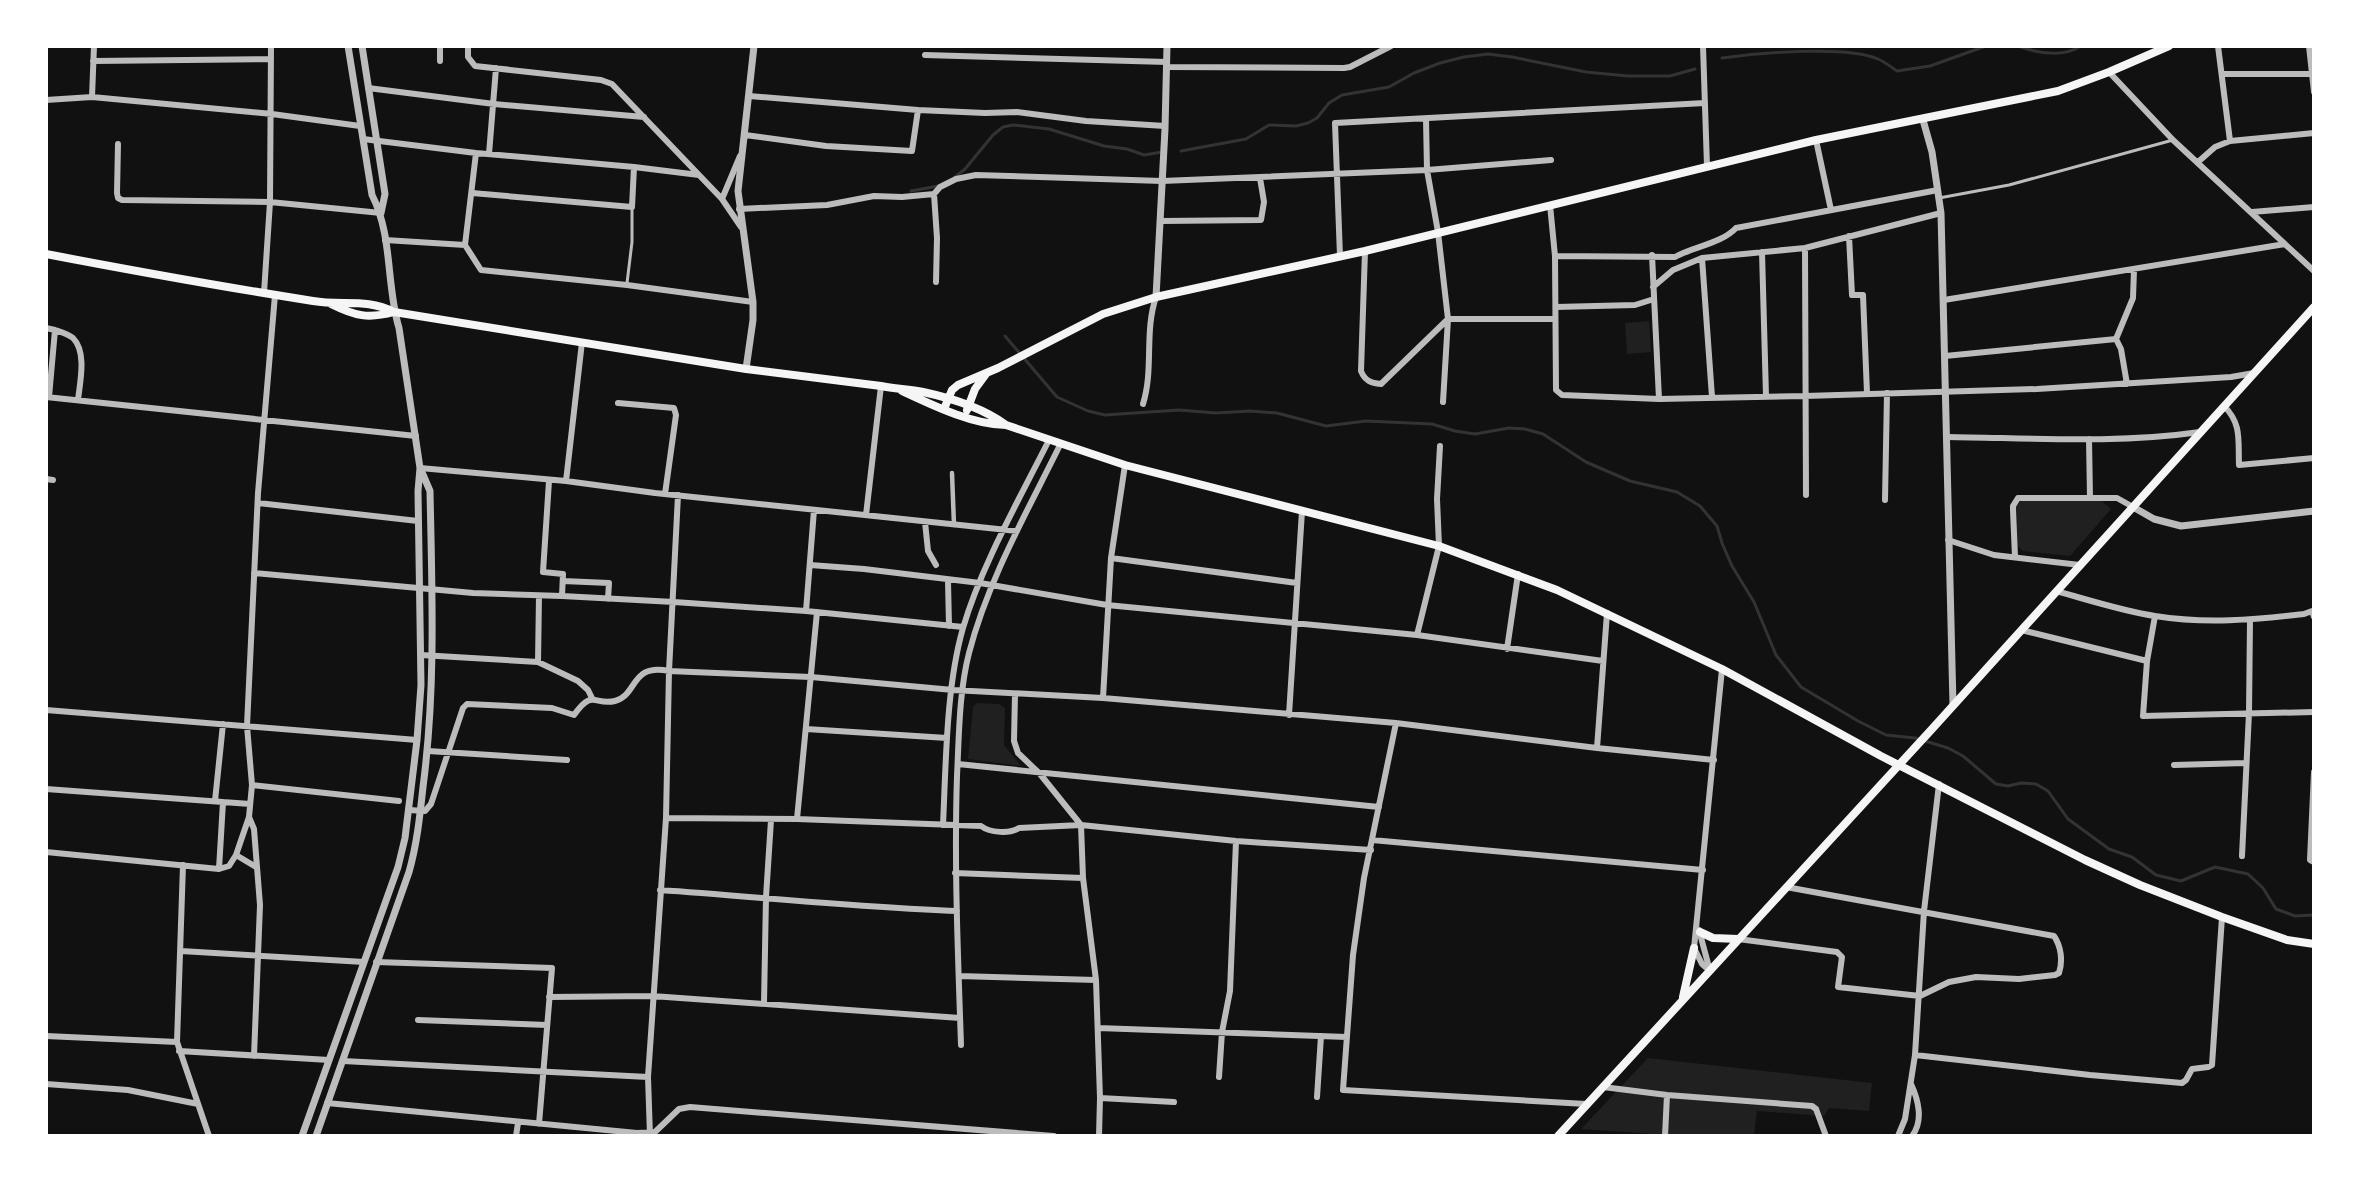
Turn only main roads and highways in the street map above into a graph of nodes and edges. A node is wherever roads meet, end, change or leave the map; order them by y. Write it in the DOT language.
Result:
graph roads {
  1 [pos="2169,46"];
  2 [pos="46,254"];
  3 [pos="331,304"];
  4 [pos="2313,307"];
  5 [pos="394,312"];
  6 [pos="986,374"];
  7 [pos="902,391"];
  8 [pos="948,399"];
  9 [pos="969,406"];
  10 [pos="944,409"];
  11 [pos="965,416"];
  12 [pos="1006,425"];
  13 [pos="1899,765"];
  14 [pos="1699,928"];
  15 [pos="1738,939"];
  16 [pos="2313,944"];
  17 [pos="1694,948"];
  18 [pos="1682,1001"];
  19 [pos="1558,1136"];
  1 -- 6 [label="main road"];
  2 -- 3 [label="main road"];
  3 -- 5 [label="main road"];
  3 -- 5 [label="main road"];
  4 -- 13 [label="main road"];
  5 -- 7 [label="main road"];
  6 -- 8 [label="main road"];
  6 -- 9 [label="main road"];
  7 -- 8 [label="main road"];
  7 -- 10 [label="main road"];
  8 -- 9 [label="main road"];
  8 -- 10 [label="main road"];
  9 -- 11 [label="main road"];
  9 -- 12 [label="main road"];
  10 -- 11 [label="main road"];
  11 -- 12 [label="main road"];
  12 -- 13 [label="main road"];
  13 -- 15 [label="main road"];
  13 -- 16 [label="main road"];
  14 -- 15 [label="main road"];
  15 -- 18 [label="main road"];
  17 -- 18 [label="main road"];
  18 -- 19 [label="main road"];
}
